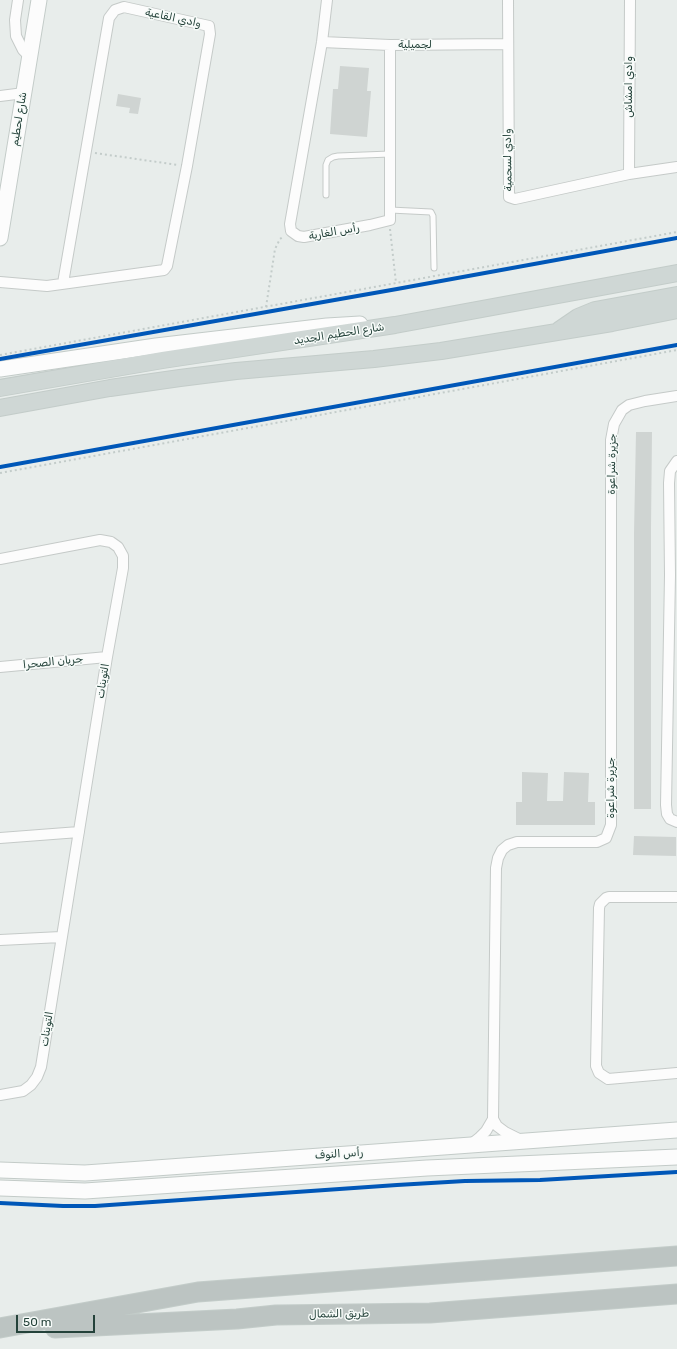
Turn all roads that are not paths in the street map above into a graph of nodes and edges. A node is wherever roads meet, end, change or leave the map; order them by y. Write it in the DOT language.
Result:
graph roads {
  1 [pos="18,0"];
  2 [pos="39,0"];
  3 [pos="328,0"];
  4 [pos="508,0"];
  5 [pos="630,0"];
  6 [pos="322,42"];
  7 [pos="508,44"];
  8 [pos="390,45"];
  9 [pos="29,56"];
  10 [pos="24,93"];
  11 [pos="0,96"];
  12 [pos="390,154"];
  13 [pos="677,167"];
  14 [pos="629,174"];
  15 [pos="326,195"];
  16 [pos="390,215"];
  17 [pos="0,238"];
  18 [pos="434,268"];
  19 [pos="677,270"];
  20 [pos="677,273"];
  21 [pos="658,276"];
  22 [pos="0,282"];
  23 [pos="63,283"];
  24 [pos="677,295"];
  25 [pos="677,310"];
  26 [pos="677,319"];
  27 [pos="612,323"];
  28 [pos="395,325"];
  29 [pos="556,332"];
  30 [pos="0,369"];
  31 [pos="0,388"];
  32 [pos="677,396"];
  33 [pos="2,408"];
  34 [pos="677,461"];
  35 [pos="0,559"];
  36 [pos="673,575"];
  37 [pos="107,657"];
  38 [pos="0,668"];
  39 [pos="677,822"];
  40 [pos="79,832"];
  41 [pos="0,838"];
  42 [pos="677,897"];
  43 [pos="61,937"];
  44 [pos="0,940"];
  45 [pos="677,1074"];
  46 [pos="0,1095"];
  47 [pos="493,1119"];
  48 [pos="677,1130"];
  49 [pos="524,1142"];
  50 [pos="469,1145"];
  51 [pos="677,1157"];
  52 [pos="0,1170"];
  53 [pos="0,1188"];
  54 [pos="677,1256"];
  55 [pos="677,1294"];
  56 [pos="0,1329"];
  1 -- 9 [label="street"];
  2 -- 9 [label="street, شارع لحطيم"];
  3 -- 6 [label="street"];
  4 -- 7 [label="street, وادي لسحمية"];
  5 -- 14 [label="street, وادي امشاش"];
  6 -- 8 [label="street, لجميلية"];
  6 -- 16 [label="street, رأس الغارية"];
  7 -- 8 [label="street, لجميلية"];
  7 -- 14 [label="street, وادي لسحمية"];
  8 -- 12 [label="street"];
  9 -- 10 [label="street, شارع لحطيم"];
  10 -- 11 [label="street"];
  10 -- 17 [label="street, شارع لحطيم"];
  12 -- 15 [label="lane"];
  12 -- 16 [label="street"];
  13 -- 14 [label="street, وادي لسحمية"];
  16 -- 18 [label="lane"];
  19 -- 21 [label="main road"];
  20 -- 21 [label="main road, شارع الحطيم الجديد"];
  21 -- 28 [label="main road, شارع الحطيم الجديد"];
  22 -- 23 [label="street, وادي القاعية"];
  23 -- 23 [label="street, وادي القاعية"];
  24 -- 29 [label="main road"];
  25 -- 27 [label="main road"];
  26 -- 27 [label="main road"];
  27 -- 29 [label="main road"];
  28 -- 30 [label="street"];
  28 -- 31 [label="main road, شارع الحطيم الجديد"];
  29 -- 33 [label="main road"];
  32 -- 47 [label="street, جزيرة شراعوة"];
  34 -- 36 [label="street"];
  35 -- 37 [label="street, التوينات"];
  36 -- 39 [label="street"];
  37 -- 38 [label="street, جريان الصحرا"];
  37 -- 40 [label="street, التوينات"];
  40 -- 41 [label="street"];
  40 -- 43 [label="street, التوينات"];
  42 -- 45 [label="street"];
  43 -- 44 [label="street"];
  43 -- 46 [label="street, التوينات"];
  47 -- 49 [label="street"];
  47 -- 50 [label="street"];
  48 -- 49 [label="street, رأس النوف"];
  49 -- 50 [label="street, رأس النوف"];
  50 -- 52 [label="street, رأس النوف"];
  51 -- 53 [label="street, رأس النوف"];
  54 -- 56 [label="highway"];
  55 -- 56 [label="highway, طريق الشمال"];
}
